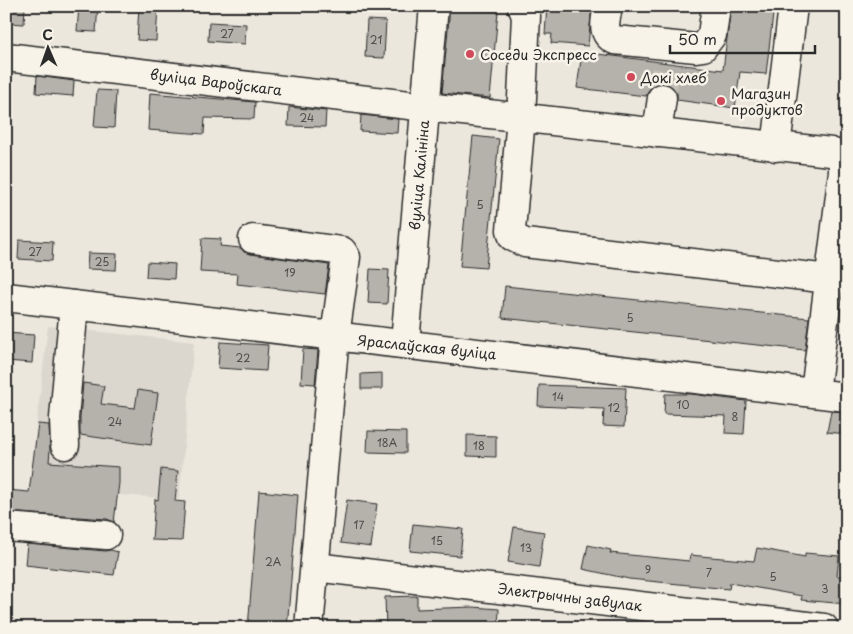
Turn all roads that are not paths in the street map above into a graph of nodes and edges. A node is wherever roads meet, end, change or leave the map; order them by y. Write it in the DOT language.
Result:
graph roads {
  1 [pos="434,6"];
  2 [pos="522,6"];
  3 [pos="608,6"];
  4 [pos="716,6"];
  5 [pos="793,6"];
  6 [pos="6,57"];
  7 [pos="662,98"];
  8 [pos="426,107"];
  9 [pos="521,118"];
  10 [pos="657,133"];
  11 [pos="776,147"];
  12 [pos="253,239"];
  13 [pos="829,280"];
  14 [pos="6,297"];
  15 [pos="74,305"];
  16 [pos="335,336"];
  17 [pos="405,343"];
  18 [pos="815,392"];
  19 [pos="847,397"];
  20 [pos="65,444"];
  21 [pos="6,527"];
  22 [pos="106,535"];
  23 [pos="315,567"];
  24 [pos="309,628"];
  25 [pos="824,628"];
  1 -- 8 [label="street, вуліца Калініна"];
  2 -- 9 [label="street"];
  3 -- 4 [label="street"];
  5 -- 11 [label="street"];
  6 -- 8 [label="street, вуліца Вароўскага"];
  7 -- 10 [label="street"];
  8 -- 9 [label="street, вуліца Вароўскага"];
  8 -- 17 [label="street, вуліца Калініна"];
  9 -- 10 [label="street, вуліца Вароўскага"];
  9 -- 13 [label="street"];
  10 -- 11 [label="street, вуліца Вароўскага"];
  11 -- 13 [label="street, вуліца Вароўскага"];
  12 -- 16 [label="street"];
  13 -- 18 [label="street"];
  14 -- 15 [label="street, Яраслаўская вуліца"];
  15 -- 16 [label="street, Яраслаўская вуліца"];
  15 -- 20 [label="street"];
  16 -- 17 [label="street, Яраслаўская вуліца"];
  16 -- 23 [label="street"];
  17 -- 18 [label="street, Яраслаўская вуліца"];
  18 -- 19 [label="street, Яраслаўская вуліца"];
  21 -- 22 [label="street"];
  23 -- 24 [label="street"];
  23 -- 25 [label="street, Электрычны завулак"];
}
